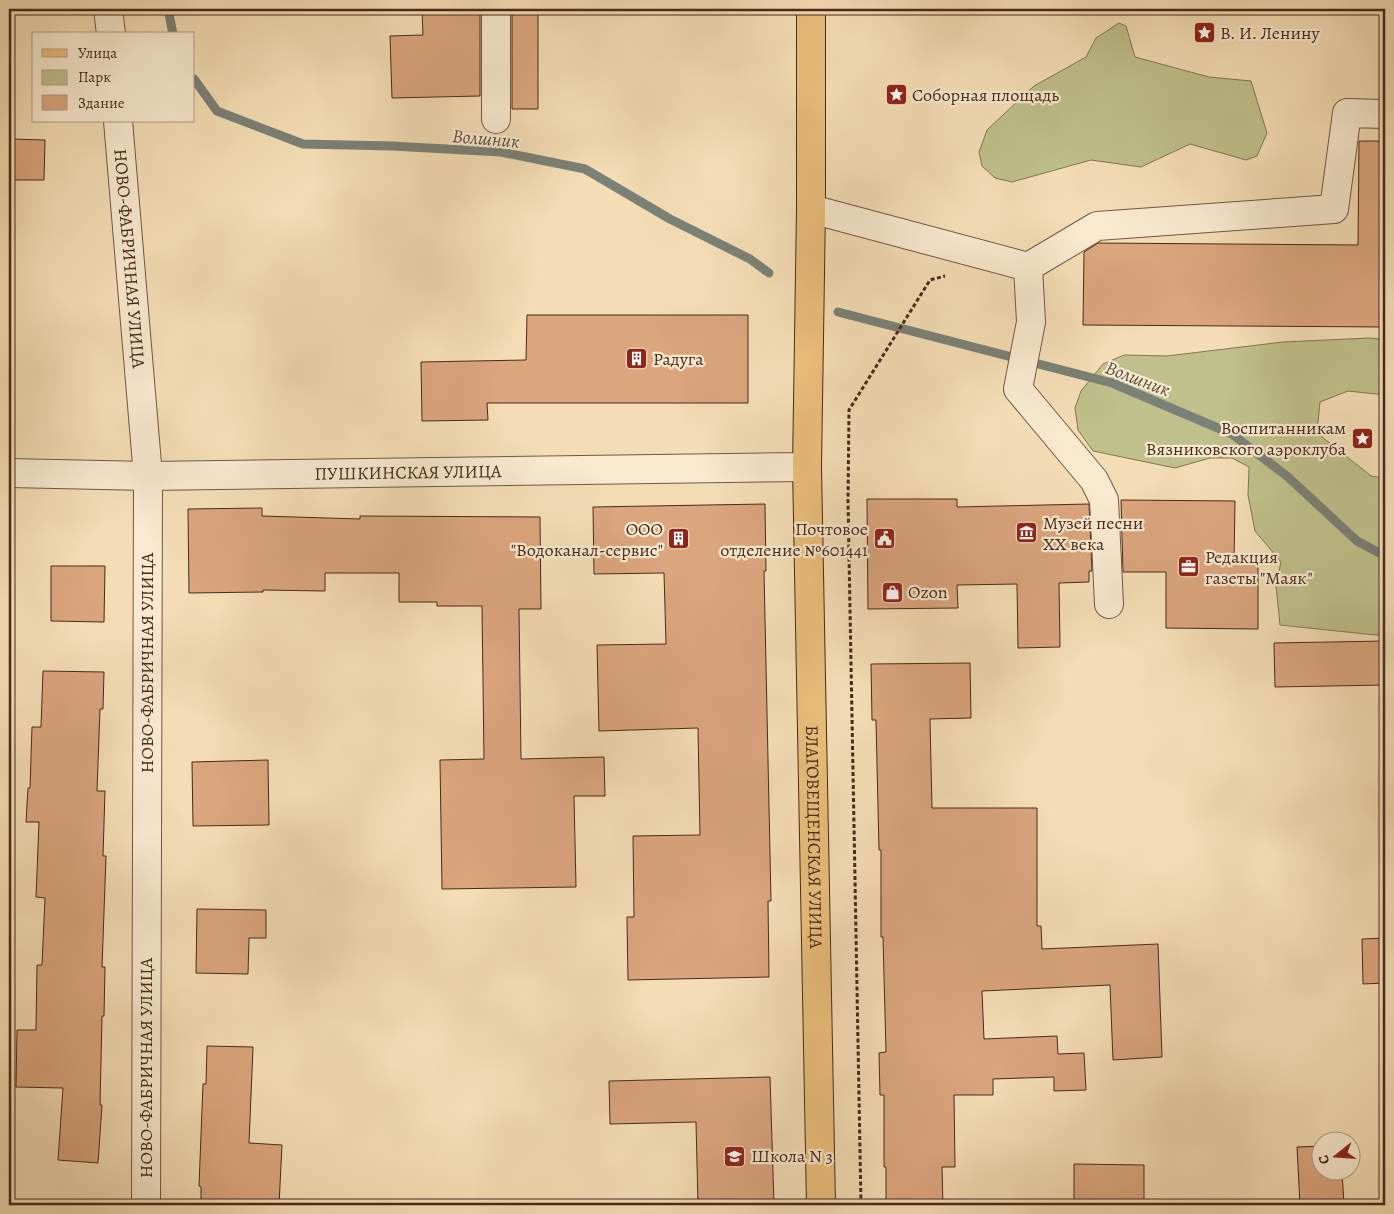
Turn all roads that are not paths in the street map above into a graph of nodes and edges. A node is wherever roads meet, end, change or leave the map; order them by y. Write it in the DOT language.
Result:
graph roads {
  1 [pos="108,9"];
  2 [pos="496,9"];
  3 [pos="811,9"];
  4 [pos="111,32"];
  5 [pos="1385,114"];
  6 [pos="496,119"];
  7 [pos="118,122"];
  8 [pos="811,209"];
  9 [pos="1028,266"];
  10 [pos="807,466"];
  11 [pos="9,473"];
  12 [pos="148,476"];
  13 [pos="1109,604"];
  14 [pos="146,1205"];
  15 [pos="821,1205"];
  1 -- 4 [label="street"];
  2 -- 6 [label="street"];
  3 -- 8 [label="main road, БЛАГОВЕЩЕНСКАЯ УЛИЦА"];
  5 -- 9 [label="street"];
  7 -- 12 [label="street, НОВО-ФАБРИЧНАЯ УЛИЦА"];
  8 -- 9 [label="street"];
  8 -- 10 [label="main road, БЛАГОВЕЩЕНСКАЯ УЛИЦА"];
  9 -- 13 [label="street"];
  10 -- 12 [label="street, ПУШКИНСКАЯ УЛИЦА"];
  10 -- 15 [label="main road, БЛАГОВЕЩЕНСКАЯ УЛИЦА"];
  11 -- 12 [label="street, ПУШКИНСКАЯ УЛИЦА"];
  12 -- 14 [label="street, НОВО-ФАБРИЧНАЯ УЛИЦА"];
}
